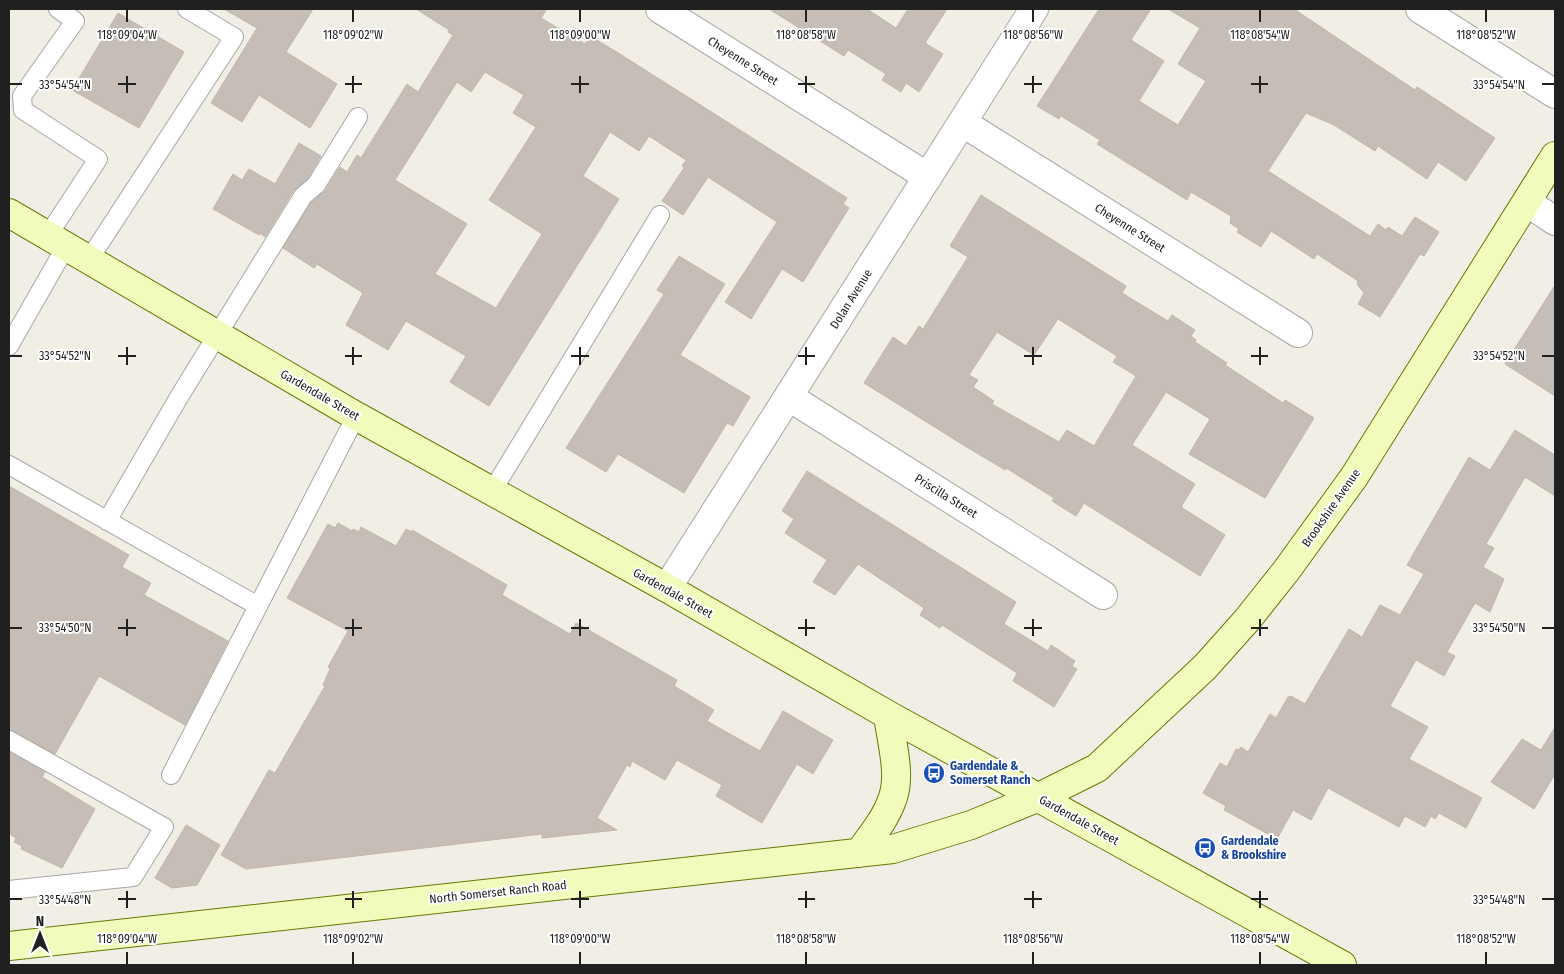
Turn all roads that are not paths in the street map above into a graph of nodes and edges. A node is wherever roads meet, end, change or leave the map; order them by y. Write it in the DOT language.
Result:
graph roads {
  1 [pos="58,9"];
  2 [pos="187,9"];
  3 [pos="660,9"];
  4 [pos="1034,9"];
  5 [pos="1420,9"];
  6 [pos="1555,94"];
  7 [pos="358,117"];
  8 [pos="963,123"];
  9 [pos="1555,156"];
  10 [pos="928,177"];
  11 [pos="1527,202"];
  12 [pos="9,213"];
  13 [pos="660,215"];
  14 [pos="1555,221"];
  15 [pos="67,248"];
  16 [pos="1298,333"];
  17 [pos="217,336"];
  18 [pos="9,346"];
  19 [pos="789,397"];
  20 [pos="356,416"];
  21 [pos="9,466"];
  22 [pos="492,493"];
  23 [pos="107,521"];
  24 [pos="667,588"];
  25 [pos="1103,595"];
  26 [pos="258,606"];
  27 [pos="888,715"];
  28 [pos="9,740"];
  29 [pos="171,775"];
  30 [pos="1039,797"];
  31 [pos="859,853"];
  32 [pos="9,890"];
  33 [pos="9,946"];
  34 [pos="1342,965"];
  1 -- 15 [label="lane"];
  2 -- 15 [label="lane"];
  3 -- 10 [label="street, Cheyenne Street"];
  4 -- 8 [label="street, Dolan Avenue"];
  5 -- 6 [label="street"];
  7 -- 17 [label="lane"];
  8 -- 10 [label="street, Dolan Avenue"];
  8 -- 16 [label="street, Cheyenne Street"];
  9 -- 11 [label="street, Brookshire Avenue"];
  10 -- 19 [label="street, Dolan Avenue"];
  11 -- 14 [label="street"];
  11 -- 30 [label="street, Brookshire Avenue"];
  12 -- 15 [label="street, Gardendale Street"];
  13 -- 22 [label="lane"];
  15 -- 17 [label="street, Gardendale Street"];
  15 -- 18 [label="lane"];
  17 -- 20 [label="street, Gardendale Street"];
  17 -- 23 [label="lane"];
  19 -- 24 [label="street, Dolan Avenue"];
  19 -- 25 [label="street, Priscilla Street"];
  20 -- 22 [label="street, Gardendale Street"];
  20 -- 26 [label="lane"];
  21 -- 23 [label="lane"];
  22 -- 24 [label="street, Gardendale Street"];
  23 -- 26 [label="lane"];
  24 -- 27 [label="street, Gardendale Street"];
  26 -- 29 [label="lane"];
  27 -- 30 [label="street, Gardendale Street"];
  27 -- 31 [label="street"];
  28 -- 32 [label="lane"];
  30 -- 31 [label="street, North Somerset Ranch Road"];
  30 -- 34 [label="street, Gardendale Street"];
  31 -- 33 [label="street, North Somerset Ranch Road"];
}
